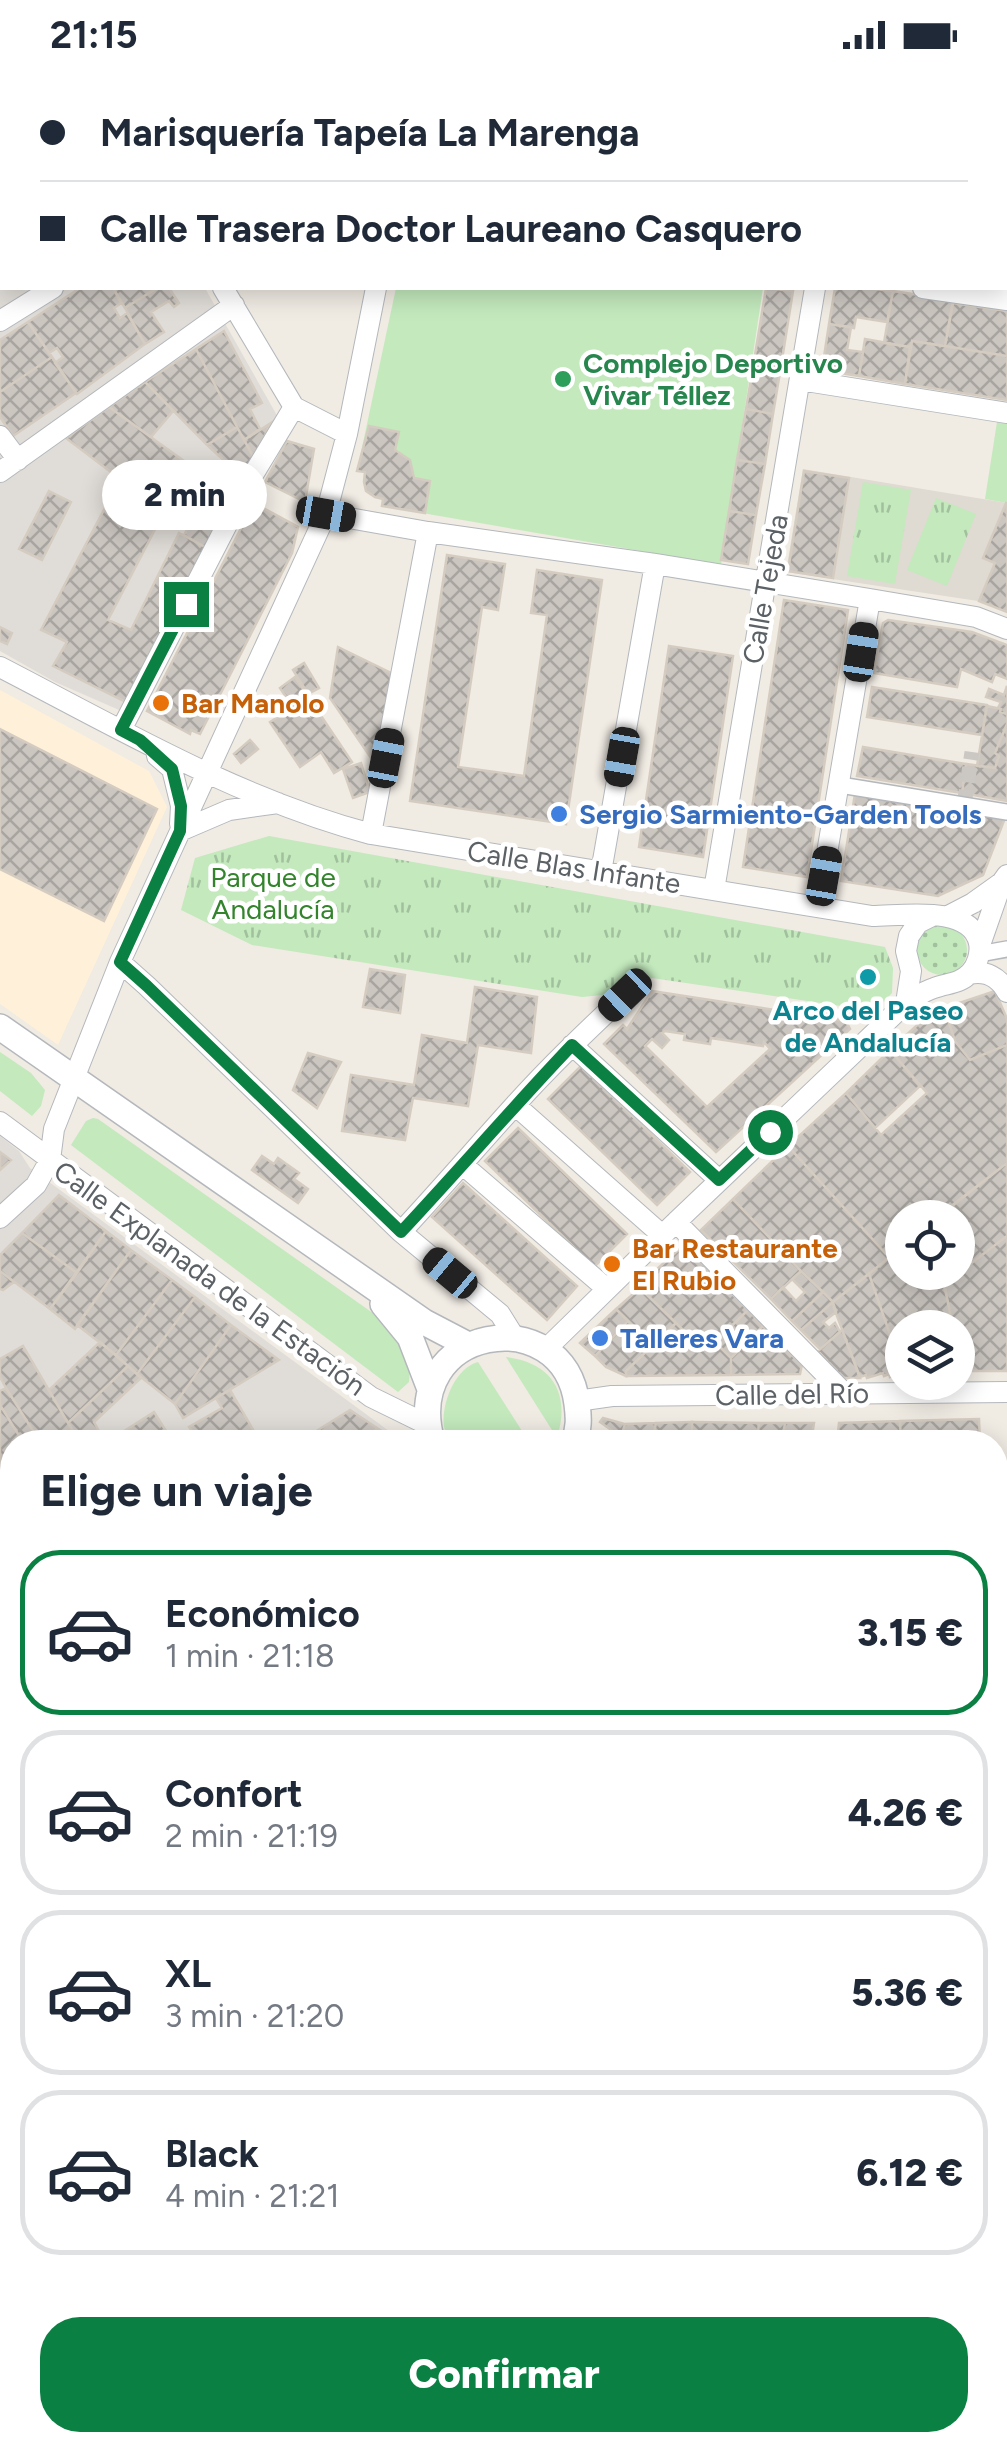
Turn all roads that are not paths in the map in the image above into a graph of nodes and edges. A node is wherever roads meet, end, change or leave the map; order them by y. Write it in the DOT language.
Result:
graph roads {
  1 [pos="50,290"];
  2 [pos="376,290"];
  3 [pos="815,290"];
  4 [pos="938,290"];
  5 [pos="228,296"];
  6 [pos="1007,300"];
  7 [pos="0,321"];
  8 [pos="800,380"];
  9 [pos="294,407"];
  10 [pos="1007,412"];
  11 [pos="347,434"];
  12 [pos="0,436"];
  13 [pos="18,460"];
  14 [pos="0,472"];
  15 [pos="326,514"];
  16 [pos="428,532"];
  17 [pos="656,564"];
  18 [pos="766,582"];
  19 [pos="870,599"];
  20 [pos="1007,629"];
  21 [pos="0,667"];
  22 [pos="130,735"];
  23 [pos="206,774"];
  24 [pos="840,785"];
  25 [pos="280,802"];
  26 [pos="1007,812"];
  27 [pos="180,831"];
  28 [pos="371,834"];
  29 [pos="601,872"];
  30 [pos="1004,879"];
  31 [pos="714,890"];
  32 [pos="818,906"];
  33 [pos="941,915"];
  34 [pos="872,916"];
  35 [pos="1007,949"];
  36 [pos="980,950"];
  37 [pos="908,961"];
  38 [pos="120,962"];
  39 [pos="970,974"];
  40 [pos="936,987"];
  41 [pos="1007,992"];
  42 [pos="625,995"];
  43 [pos="906,1004"];
  44 [pos="0,1026"];
  45 [pos="572,1045"];
  46 [pos="74,1077"];
  47 [pos="515,1105"];
  48 [pos="0,1122"];
  49 [pos="50,1160"];
  50 [pos="463,1165"];
  51 [pos="719,1180"];
  52 [pos="0,1218"];
  53 [pos="669,1228"];
  54 [pos="401,1232"];
  55 [pos="361,1277"];
  56 [pos="607,1289"];
  57 [pos="515,1338"];
  58 [pos="468,1345"];
  59 [pos="545,1350"];
  60 [pos="430,1389"];
  61 [pos="1007,1392"];
  62 [pos="845,1394"];
  63 [pos="581,1428"];
  64 [pos="424,1430"];
  65 [pos="429,1430"];
  1 -- 7 [label="street"];
  2 -- 11 [label="street"];
  3 -- 8 [label="street, Calle Tejeda"];
  4 -- 6 [label="street"];
  5 -- 9 [label="street"];
  5 -- 13 [label="street"];
  8 -- 10 [label="street"];
  8 -- 18 [label="street, Calle Tejeda"];
  9 -- 11 [label="street"];
  9 -- 22 [label="street"];
  11 -- 15 [label="street"];
  12 -- 13 [label="street"];
  13 -- 14 [label="street"];
  15 -- 16 [label="street"];
  15 -- 23 [label="street"];
  16 -- 17 [label="street"];
  16 -- 28 [label="street"];
  17 -- 18 [label="street"];
  17 -- 29 [label="street"];
  18 -- 19 [label="street"];
  18 -- 31 [label="street, Calle Tejeda"];
  19 -- 20 [label="street"];
  19 -- 24 [label="street"];
  21 -- 22 [label="street, Calle Blas Infante"];
  22 -- 23 [label="street, Calle Blas Infante"];
  22 -- 27 [label="street"];
  23 -- 25 [label="street, Calle Blas Infante"];
  23 -- 27 [label="street"];
  24 -- 26 [label="street"];
  24 -- 32 [label="street"];
  25 -- 27 [label="street"];
  25 -- 28 [label="street, Calle Blas Infante"];
  27 -- 38 [label="street"];
  28 -- 29 [label="street, Calle Blas Infante"];
  29 -- 31 [label="street, Calle Blas Infante"];
  30 -- 33 [label="street"];
  30 -- 36 [label="street"];
  31 -- 32 [label="street, Calle Blas Infante"];
  32 -- 34 [label="street, Calle Blas Infante"];
  33 -- 34 [label="street, Calle Blas Infante"];
  33 -- 36 [label="street"];
  33 -- 37 [label="street"];
  34 -- 37 [label="street"];
  35 -- 36 [label="street"];
  36 -- 39 [label="street"];
  37 -- 40 [label="street"];
  37 -- 43 [label="street"];
  38 -- 46 [label="street"];
  38 -- 54 [label="street"];
  39 -- 40 [label="street"];
  39 -- 41 [label="street"];
  40 -- 43 [label="street"];
  42 -- 45 [label="street"];
  43 -- 51 [label="street"];
  44 -- 46 [label="street"];
  45 -- 47 [label="street"];
  45 -- 51 [label="street"];
  46 -- 49 [label="street"];
  46 -- 55 [label="street"];
  47 -- 50 [label="street"];
  47 -- 53 [label="street"];
  48 -- 49 [label="street, Calle Explanada de la Estación"];
  49 -- 52 [label="street"];
  49 -- 64 [label="street, Calle Explanada de la Estación"];
  50 -- 54 [label="street"];
  50 -- 56 [label="street"];
  51 -- 53 [label="street"];
  53 -- 56 [label="street"];
  53 -- 62 [label="street"];
  54 -- 57 [label="street"];
  55 -- 58 [label="street"];
  55 -- 60 [label="street"];
  56 -- 59 [label="street"];
  57 -- 58 [label="street"];
  57 -- 59 [label="street"];
  58 -- 60 [label="street"];
  59 -- 63 [label="street"];
  60 -- 65 [label="street"];
  61 -- 62 [label="street, Calle del Río"];
  62 -- 63 [label="street, Calle del Río"];
}
